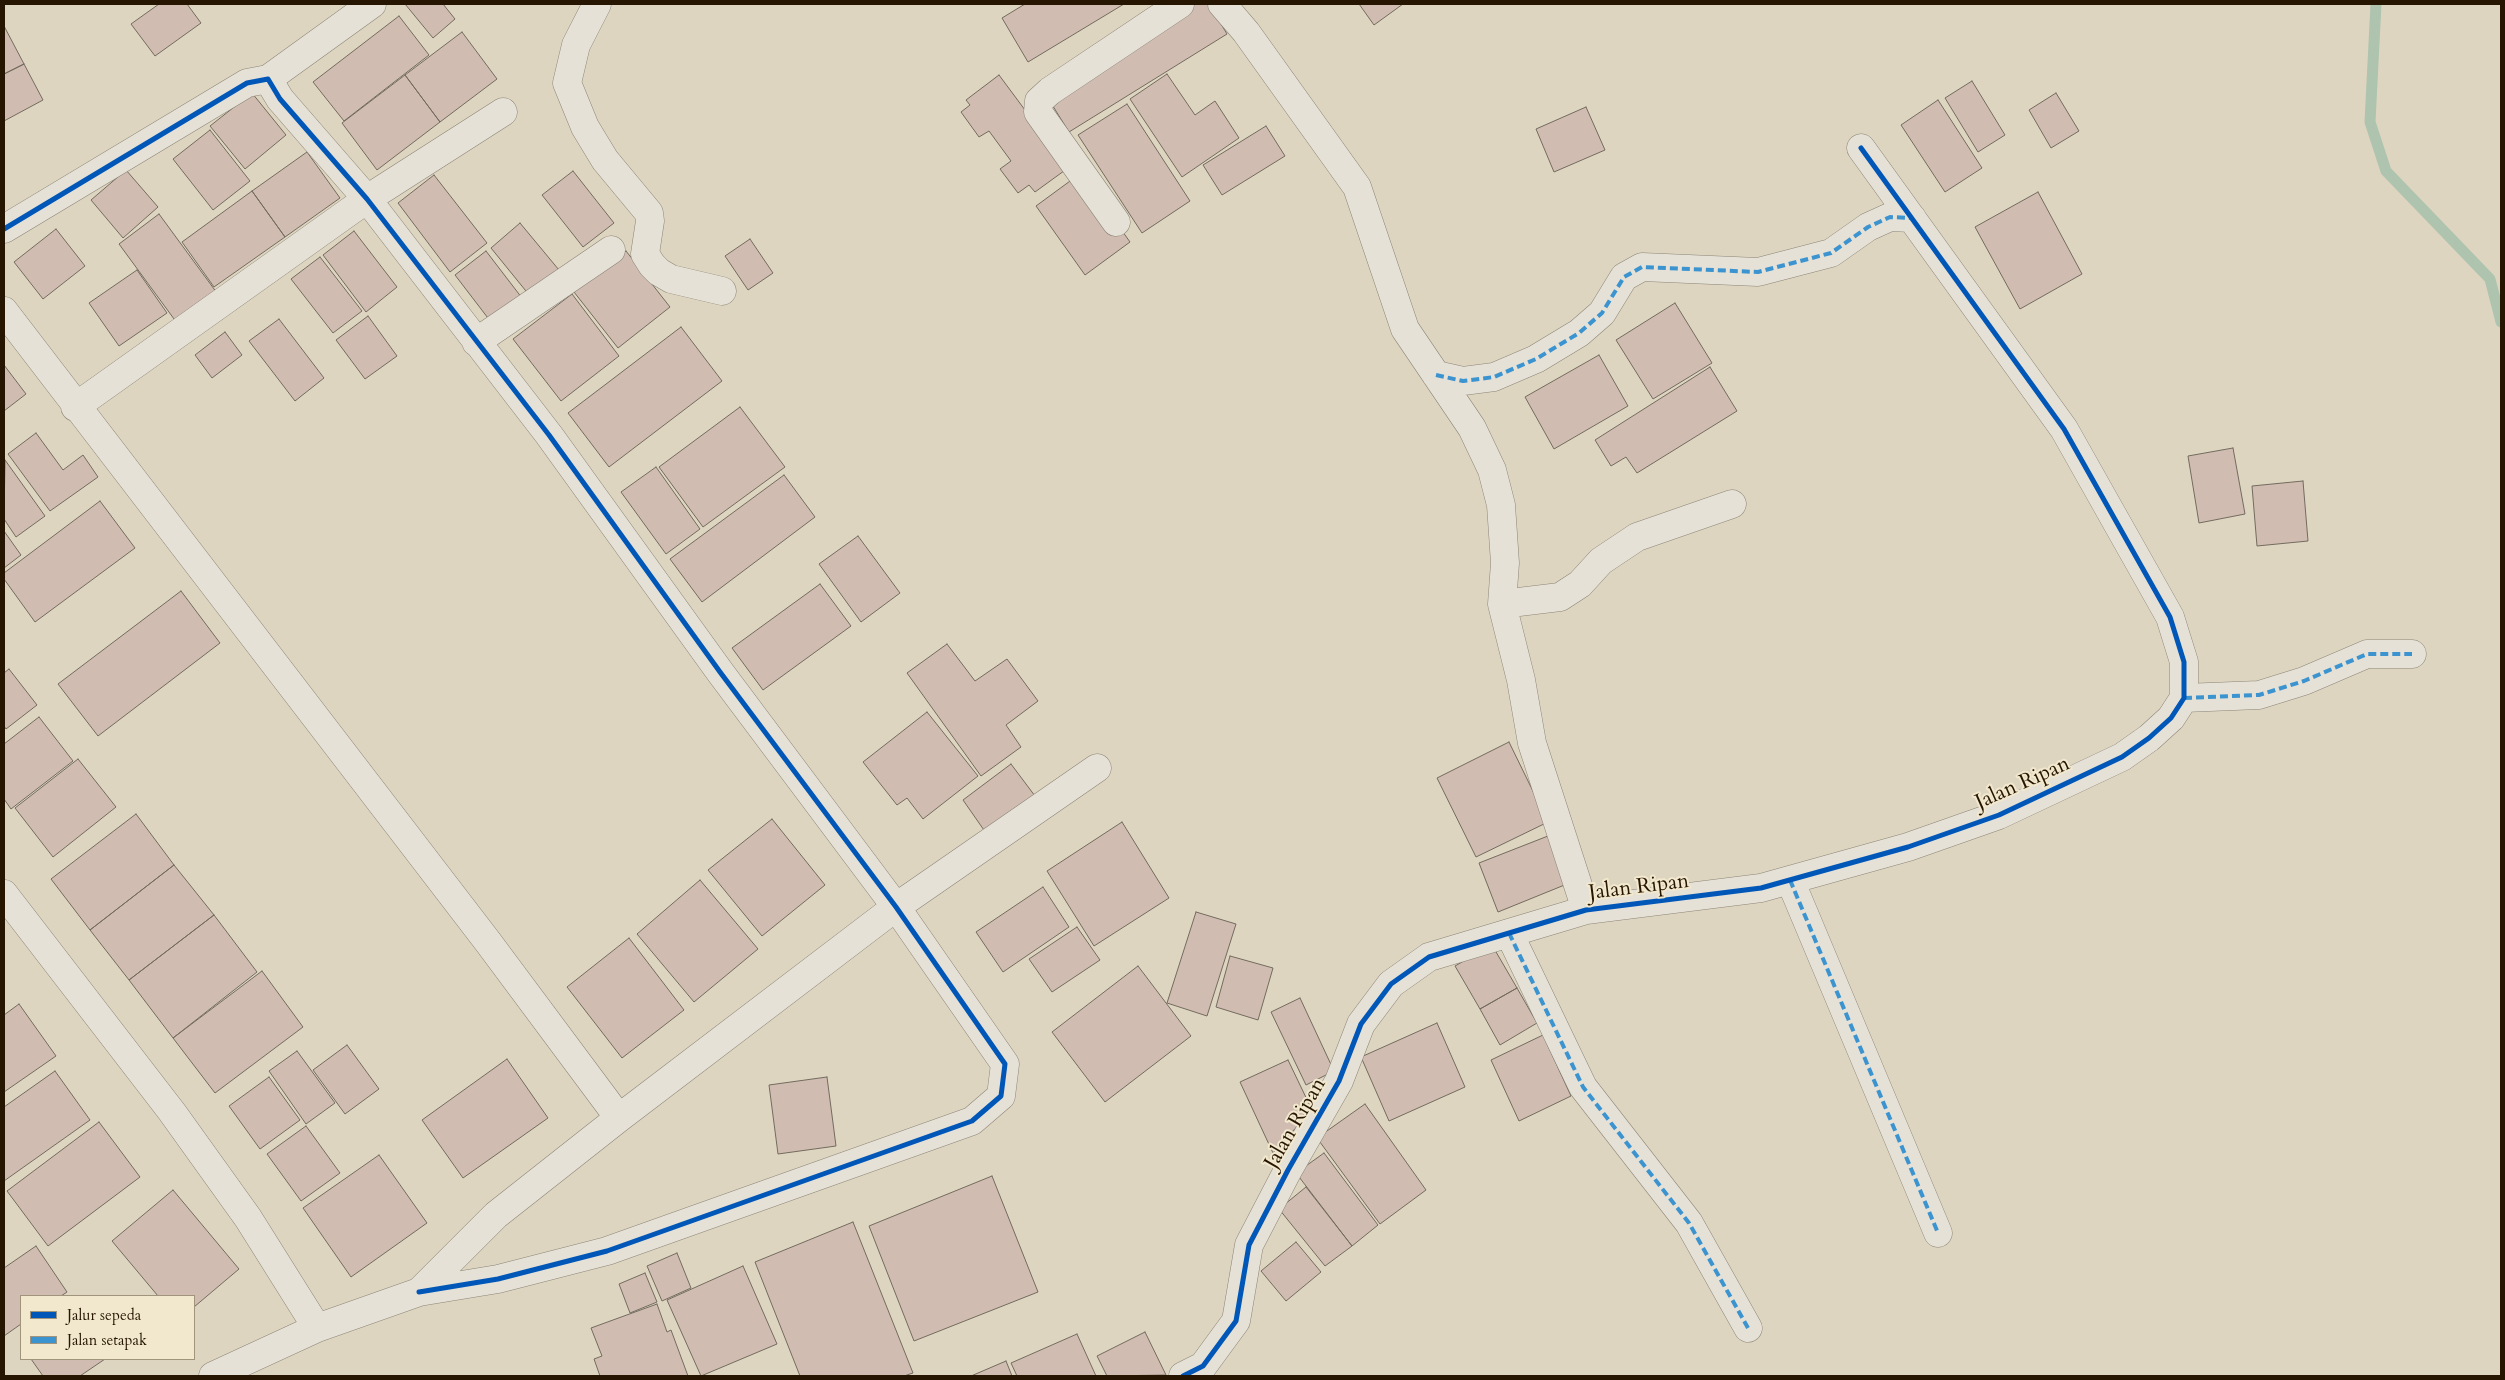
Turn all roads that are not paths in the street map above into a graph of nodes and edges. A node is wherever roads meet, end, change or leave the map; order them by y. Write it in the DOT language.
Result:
graph roads {
  1 [pos="372,4"];
  2 [pos="597,4"];
  3 [pos="1180,4"];
  4 [pos="1222,4"];
  5 [pos="268,79"];
  6 [pos="503,112"];
  7 [pos="1861,148"];
  8 [pos="367,199"];
  9 [pos="1912,218"];
  10 [pos="1116,222"];
  11 [pos="4,230"];
  12 [pos="611,250"];
  13 [pos="722,291"];
  14 [pos="4,312"];
  15 [pos="476,342"];
  16 [pos="1436,375"];
  17 [pos="75,407"];
  18 [pos="1732,504"];
  19 [pos="1502,604"];
  20 [pos="2412,654"];
  21 [pos="2184,698"];
  22 [pos="1097,768"];
  23 [pos="1790,880"];
  24 [pos="4,894"];
  25 [pos="896,907"];
  26 [pos="1586,910"];
  27 [pos="1509,933"];
  28 [pos="620,1118"];
  29 [pos="1938,1233"];
  30 [pos="418,1292"];
  31 [pos="317,1328"];
  32 [pos="1748,1328"];
  33 [pos="212,1376"];
  34 [pos="1183,1376"];
  1 -- 5 [label="street"];
  2 -- 13 [label="street"];
  3 -- 10 [label="street"];
  4 -- 16 [label="street"];
  5 -- 8 [label="street"];
  5 -- 11 [label="street"];
  6 -- 8 [label="street"];
  7 -- 9 [label="street"];
  8 -- 15 [label="street"];
  8 -- 17 [label="street"];
  9 -- 16 [label="street"];
  9 -- 21 [label="street"];
  12 -- 15 [label="street"];
  14 -- 17 [label="street"];
  15 -- 25 [label="street"];
  16 -- 19 [label="street"];
  17 -- 28 [label="street"];
  18 -- 19 [label="street"];
  19 -- 26 [label="street"];
  20 -- 21 [label="street"];
  21 -- 23 [label="street, Jalan Ripan"];
  22 -- 25 [label="street"];
  23 -- 26 [label="street, Jalan Ripan"];
  23 -- 29 [label="street"];
  24 -- 31 [label="street"];
  25 -- 28 [label="street"];
  25 -- 30 [label="street"];
  26 -- 27 [label="street, Jalan Ripan"];
  27 -- 32 [label="street"];
  27 -- 34 [label="street, Jalan Ripan"];
  28 -- 30 [label="street"];
  30 -- 31 [label="street"];
  31 -- 33 [label="street"];
}
